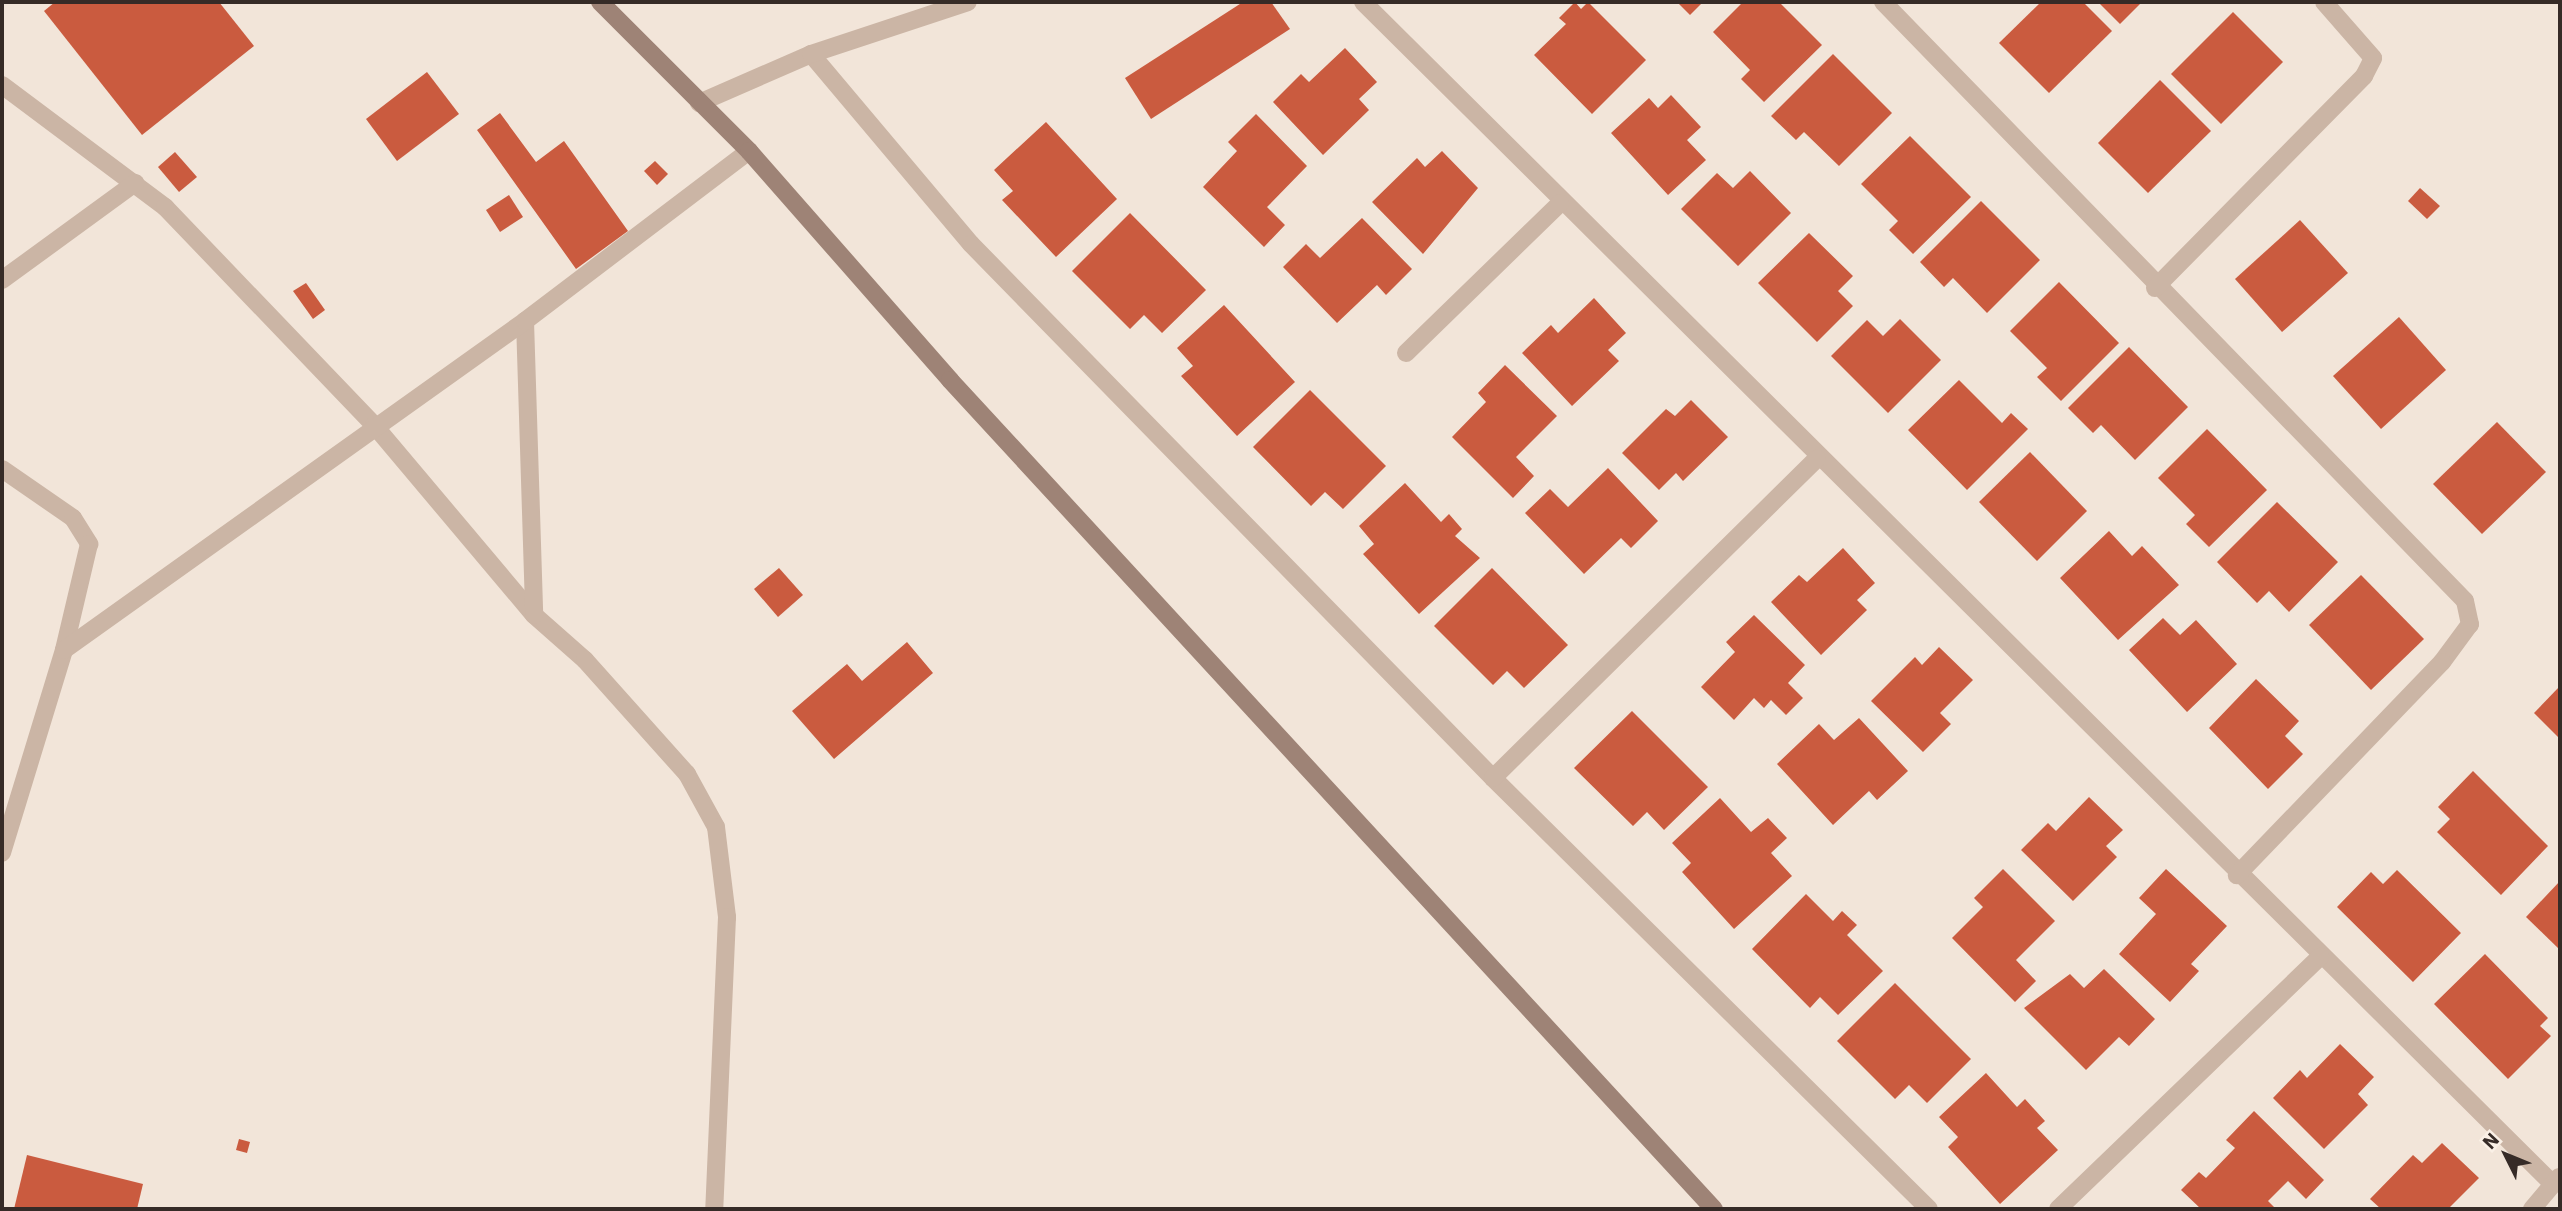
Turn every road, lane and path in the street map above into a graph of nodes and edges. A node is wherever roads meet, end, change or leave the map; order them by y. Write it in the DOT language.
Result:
graph roads {
  1 [pos="600,2"];
  2 [pos="968,2"];
  3 [pos="1363,2"];
  4 [pos="1883,2"];
  5 [pos="2324,2"];
  6 [pos="811,54"];
  7 [pos="2,85"];
  8 [pos="699,103"];
  9 [pos="748,151"];
  10 [pos="135,183"];
  11 [pos="1560,203"];
  12 [pos="2,281"];
  13 [pos="2155,288"];
  14 [pos="525,321"];
  15 [pos="1406,353"];
  16 [pos="374,425"];
  17 [pos="1817,458"];
  18 [pos="2,469"];
  19 [pos="534,615"];
  20 [pos="64,650"];
  21 [pos="1493,778"];
  22 [pos="2,853"];
  23 [pos="2237,875"];
  24 [pos="2320,957"];
  25 [pos="2557,1180"];
  26 [pos="714,1209"];
  27 [pos="1714,1209"];
  28 [pos="1929,1209"];
  29 [pos="2059,1209"];
  30 [pos="2532,1209"];
  1 -- 8 [label="main road"];
  2 -- 6 [label="street"];
  3 -- 11 [label="street"];
  4 -- 13 [label="street"];
  5 -- 13 [label="street"];
  6 -- 8 [label="street"];
  6 -- 21 [label="street"];
  7 -- 10 [label="street"];
  8 -- 9 [label="main road"];
  9 -- 14 [label="street"];
  9 -- 27 [label="main road"];
  10 -- 12 [label="street"];
  10 -- 16 [label="street"];
  11 -- 15 [label="street"];
  11 -- 17 [label="street"];
  13 -- 23 [label="street"];
  14 -- 16 [label="street"];
  14 -- 19 [label="street"];
  16 -- 19 [label="street"];
  16 -- 20 [label="street"];
  17 -- 21 [label="street"];
  17 -- 23 [label="street"];
  18 -- 20 [label="street"];
  19 -- 26 [label="street"];
  20 -- 22 [label="street"];
  21 -- 28 [label="street"];
  23 -- 24 [label="street"];
  24 -- 25 [label="street"];
  24 -- 29 [label="street"];
  25 -- 30 [label="street"];
}
